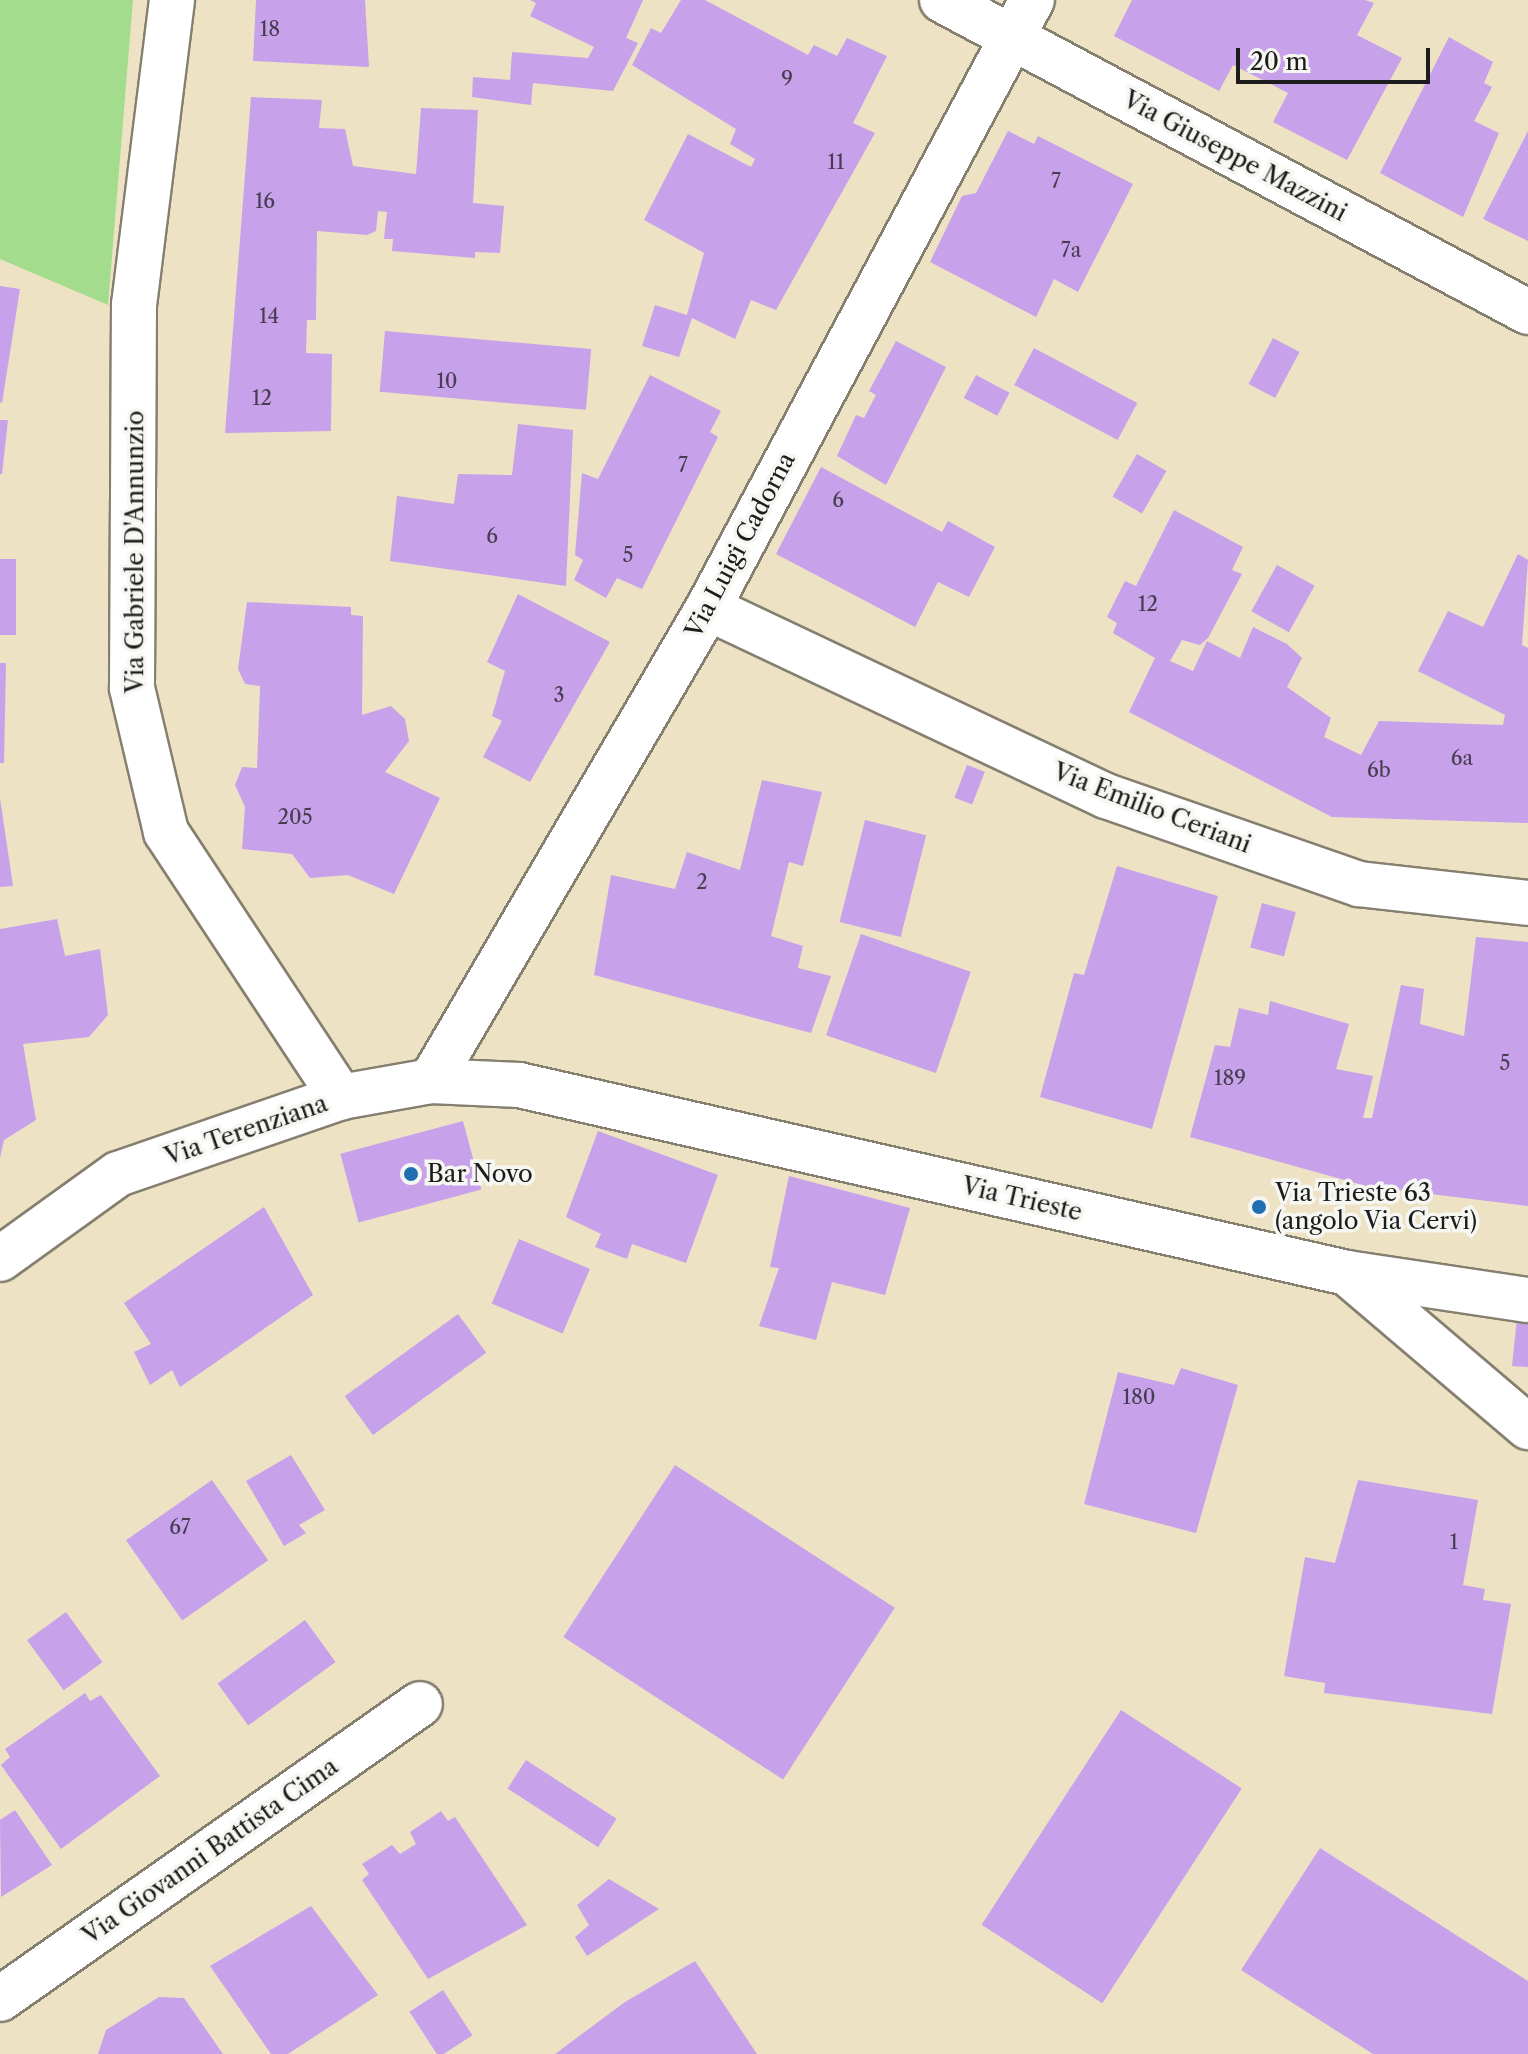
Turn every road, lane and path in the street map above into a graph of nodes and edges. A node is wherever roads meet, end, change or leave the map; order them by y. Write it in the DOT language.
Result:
graph roads {
  1 [pos="172,0"];
  2 [pos="942,0"];
  3 [pos="1022,18"];
  4 [pos="1528,312"];
  5 [pos="708,608"];
  6 [pos="1528,903"];
  7 [pos="431,1081"];
  8 [pos="519,1085"];
  9 [pos="341,1097"];
  10 [pos="0,1259"];
  11 [pos="1347,1273"];
  12 [pos="1528,1300"];
  13 [pos="1528,1427"];
  14 [pos="420,1704"];
  15 [pos="0,1999"];
  1 -- 9 [label="street, Via Gabriele D'Annunzio"];
  2 -- 3 [label="street, Via Giuseppe Mazzini"];
  3 -- 4 [label="street, Via Giuseppe Mazzini"];
  3 -- 5 [label="street, Via Luigi Cadorna"];
  5 -- 6 [label="street, Via Emilio Ceriani"];
  5 -- 7 [label="street, Via Luigi Cadorna"];
  7 -- 8 [label="street, Via Terenziana"];
  7 -- 9 [label="street, Via Terenziana"];
  8 -- 11 [label="street, Via Trieste"];
  9 -- 10 [label="street, Via Terenziana"];
  11 -- 12 [label="street, Via Trieste"];
  11 -- 13 [label="street"];
  14 -- 15 [label="street, Via Giovanni Battista Cima"];
}
